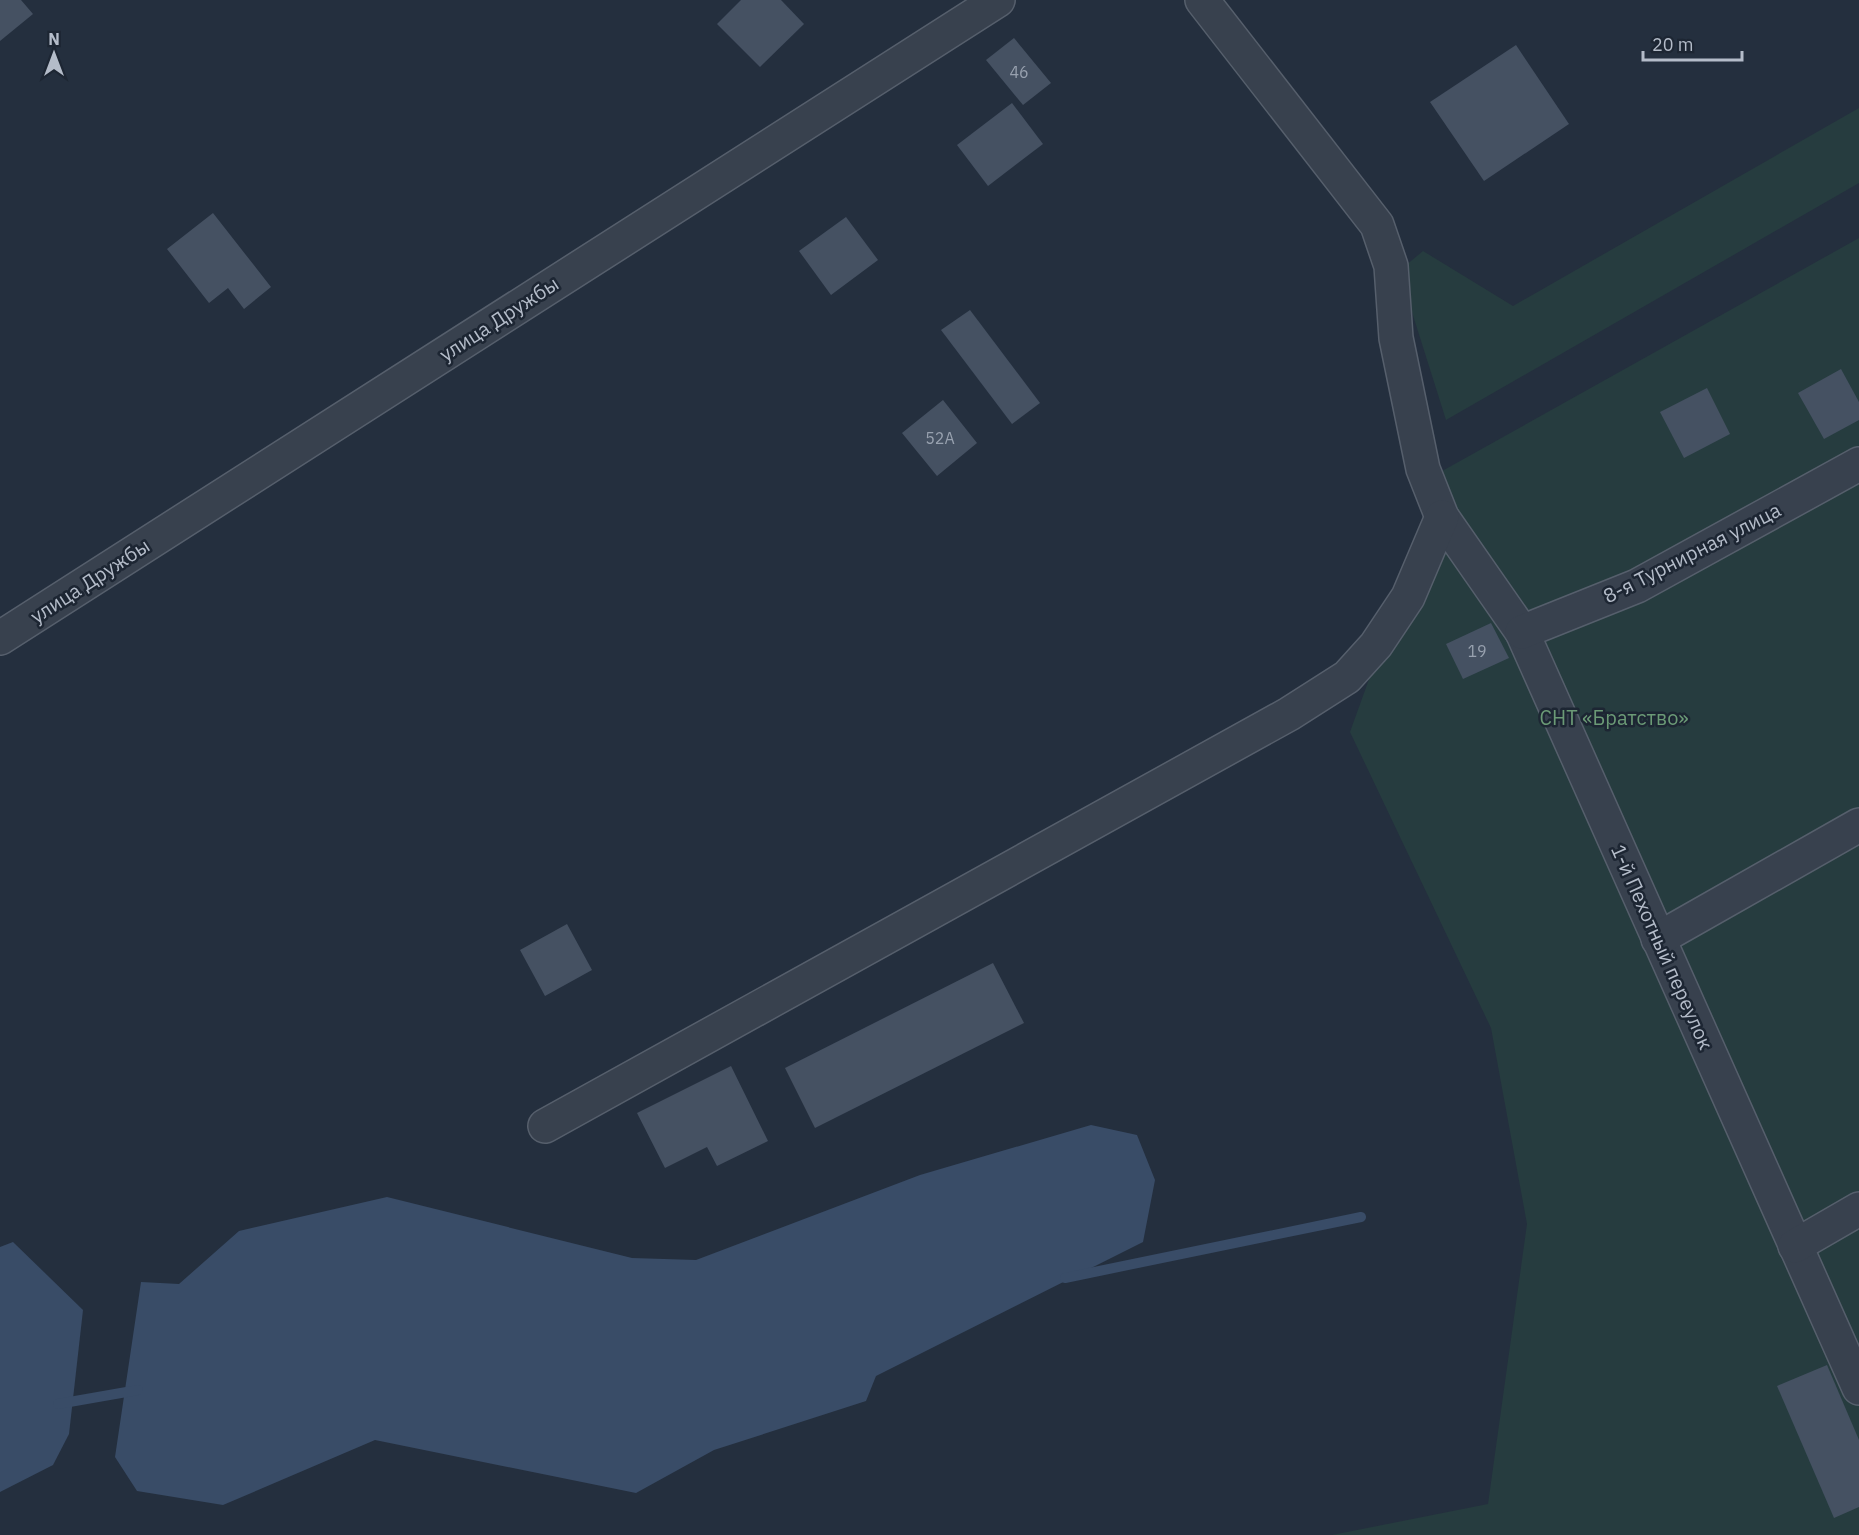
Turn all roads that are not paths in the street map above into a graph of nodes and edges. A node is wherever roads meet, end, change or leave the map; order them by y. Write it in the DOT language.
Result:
graph roads {
  1 [pos="998,0"];
  2 [pos="1202,0"];
  3 [pos="1859,464"];
  4 [pos="1442,518"];
  5 [pos="1522,632"];
  6 [pos="0,638"];
  7 [pos="1859,825"];
  8 [pos="1658,939"];
  9 [pos="545,1126"];
  10 [pos="1859,1209"];
  11 [pos="1795,1246"];
  12 [pos="1859,1389"];
  1 -- 6 [label="street, улица Дружбы"];
  2 -- 4 [label="street, 1-й Пехотный переулок"];
  3 -- 5 [label="street, 8-я Турнирная улица"];
  4 -- 5 [label="street, 1-й Пехотный переулок"];
  4 -- 9 [label="street"];
  5 -- 8 [label="street, 1-й Пехотный переулок"];
  7 -- 8 [label="street"];
  8 -- 11 [label="street, 1-й Пехотный переулок"];
  10 -- 11 [label="street"];
  11 -- 12 [label="street, 1-й Пехотный переулок"];
}
